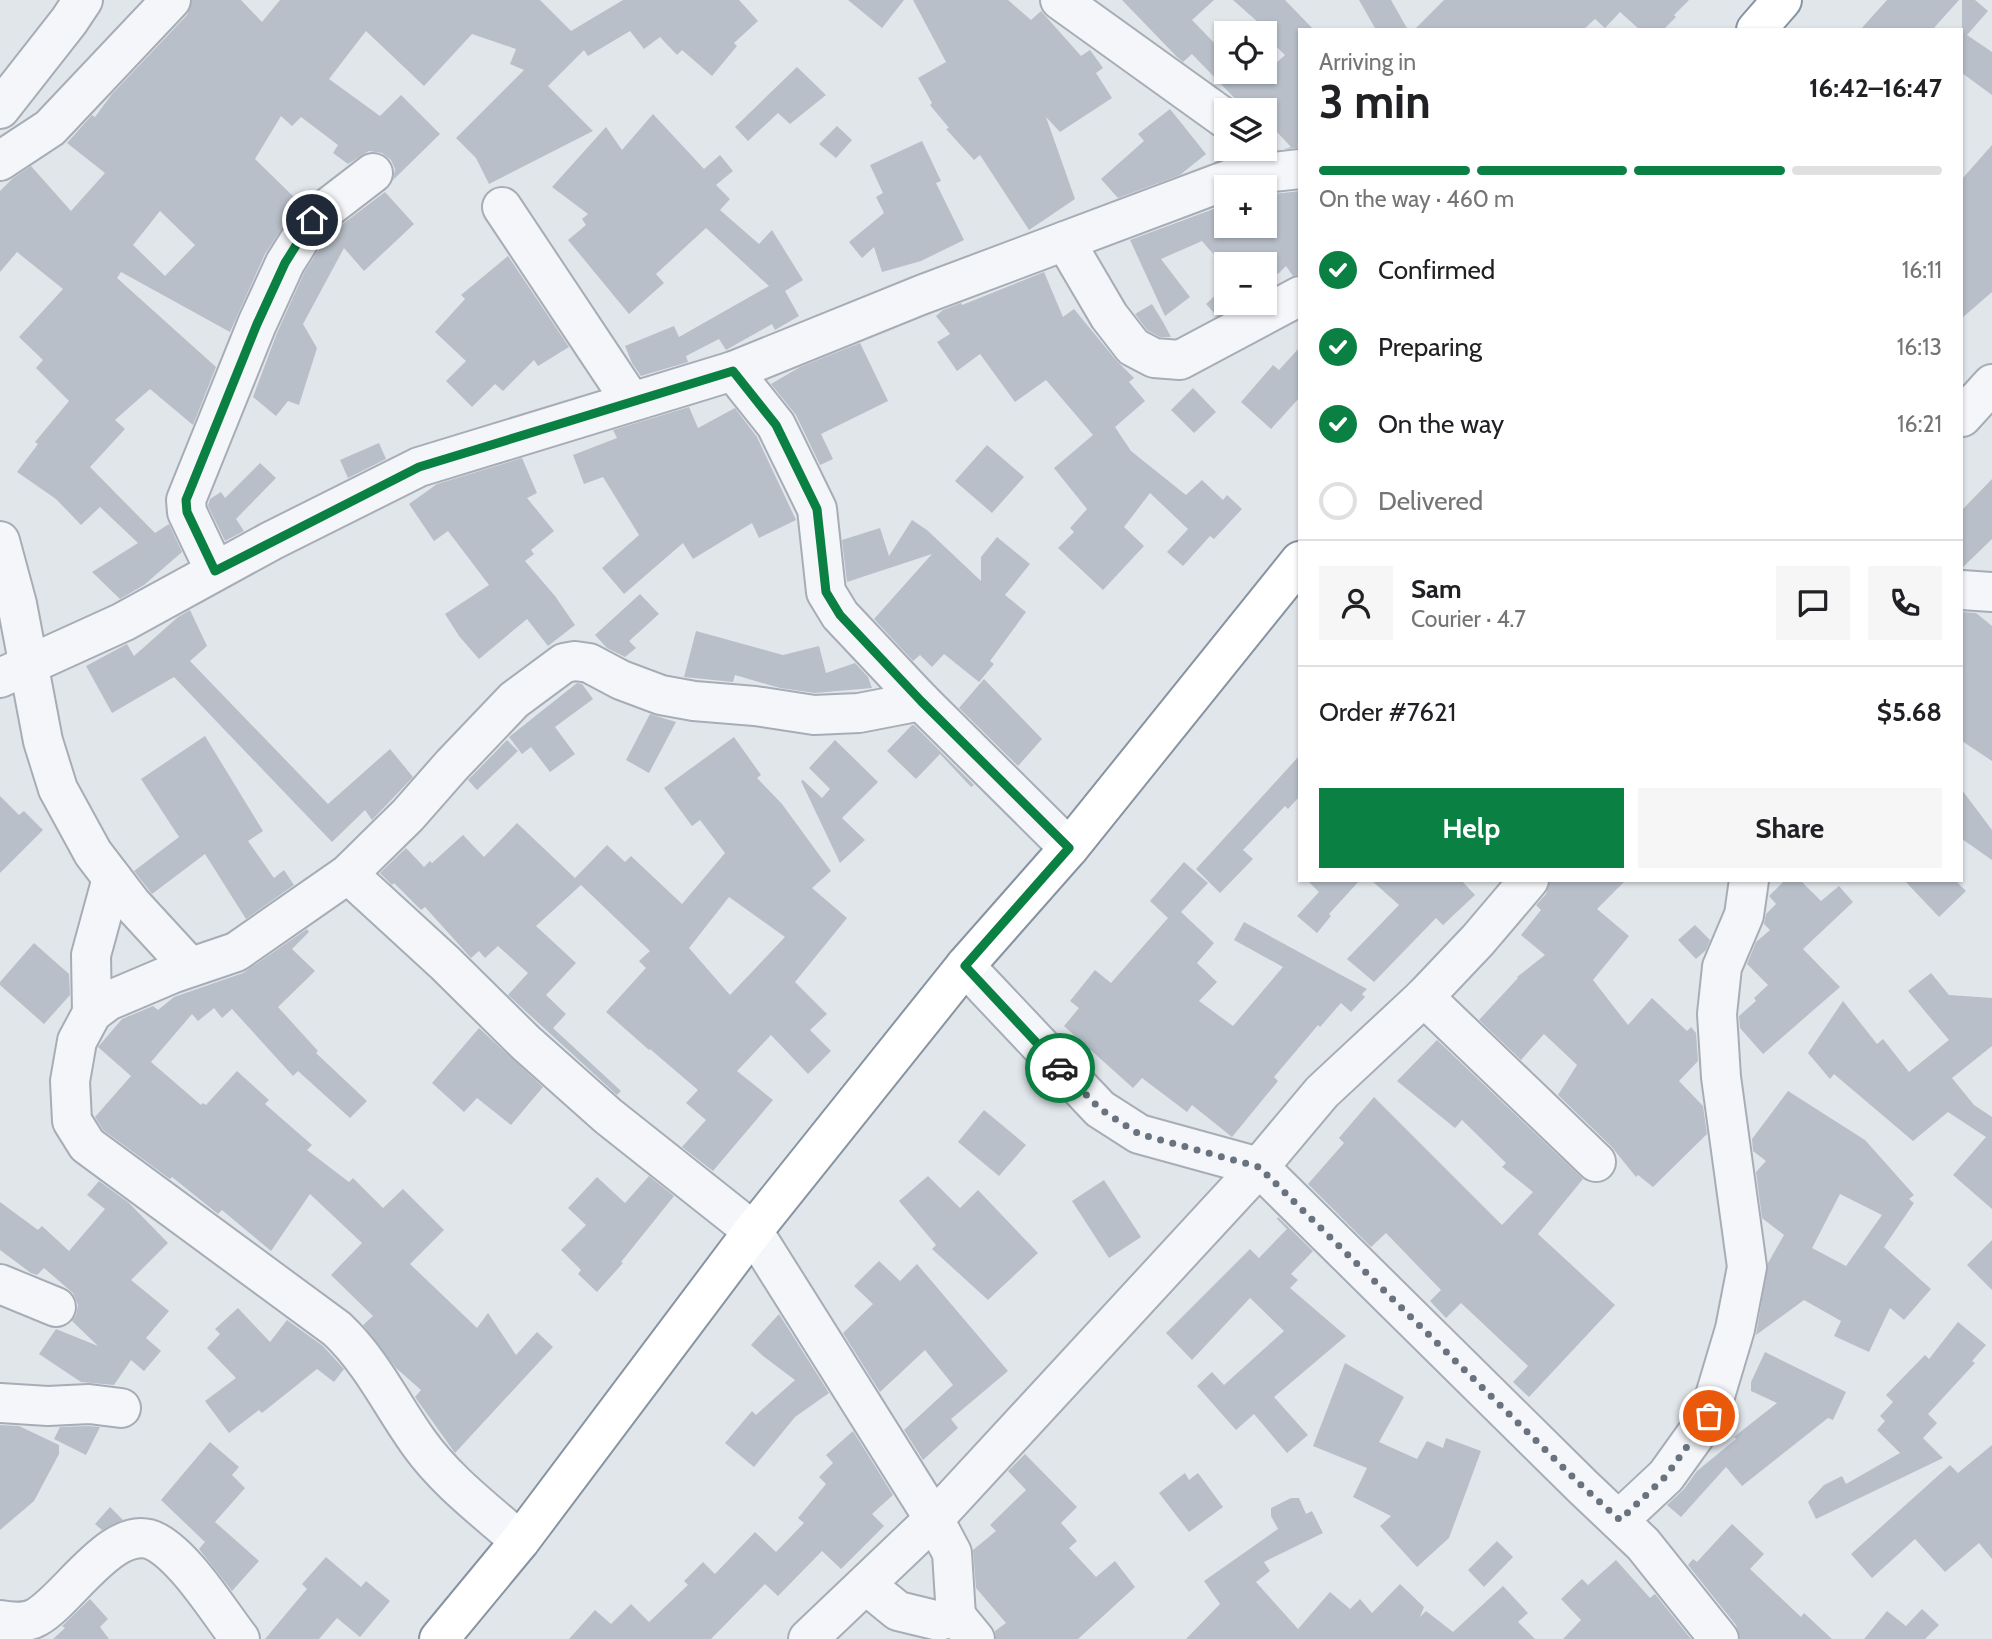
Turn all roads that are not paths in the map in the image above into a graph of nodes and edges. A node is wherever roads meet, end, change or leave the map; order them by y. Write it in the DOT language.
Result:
graph roads {
  1 [pos="83,0"];
  2 [pos="171,0"];
  3 [pos="1060,0"];
  4 [pos="1782,0"];
  5 [pos="1758,28"];
  6 [pos="0,109"];
  7 [pos="1214,111"];
  8 [pos="0,161"];
  9 [pos="1287,162"];
  10 [pos="373,173"];
  11 [pos="502,207"];
  12 [pos="1065,241"];
  13 [pos="1298,297"];
  14 [pos="733,371"];
  15 [pos="1992,384"];
  16 [pos="631,401"];
  17 [pos="1963,416"];
  18 [pos="0,541"];
  19 [pos="1298,563"];
  20 [pos="215,571"];
  21 [pos="1963,590"];
  22 [pos="1992,592"];
  23 [pos="14,672"];
  24 [pos="921,701"];
  25 [pos="1069,848"];
  26 [pos="348,874"];
  27 [pos="112,878"];
  28 [pos="1527,882"];
  29 [pos="1749,882"];
  30 [pos="965,966"];
  31 [pos="190,967"];
  32 [pos="1424,997"];
  33 [pos="92,1013"];
  34 [pos="1596,1162"];
  35 [pos="1259,1167"];
  36 [pos="753,1231"];
  37 [pos="0,1284"];
  38 [pos="56,1307"];
  39 [pos="0,1403"];
  40 [pos="121,1408"];
  41 [pos="934,1519"];
  42 [pos="1620,1520"];
  43 [pos="520,1541"];
  44 [pos="866,1585"];
  45 [pos="0,1620"];
  46 [pos="966,1628"];
  47 [pos="240,1639"];
  48 [pos="439,1639"];
  49 [pos="808,1639"];
  50 [pos="1719,1639"];
  1 -- 6 [label="street"];
  2 -- 8 [label="street"];
  3 -- 7 [label="street"];
  4 -- 5 [label="highway"];
  9 -- 12 [label="street"];
  10 -- 20 [label="street"];
  11 -- 16 [label="street"];
  12 -- 13 [label="street"];
  12 -- 14 [label="street"];
  14 -- 16 [label="street"];
  14 -- 24 [label="street"];
  15 -- 17 [label="street"];
  16 -- 20 [label="street"];
  18 -- 23 [label="street"];
  19 -- 25 [label="highway"];
  20 -- 23 [label="street"];
  21 -- 22 [label="street"];
  23 -- 27 [label="street"];
  24 -- 25 [label="street"];
  24 -- 26 [label="street"];
  25 -- 30 [label="highway"];
  26 -- 31 [label="street"];
  26 -- 36 [label="street"];
  27 -- 31 [label="street"];
  27 -- 33 [label="street"];
  28 -- 32 [label="street"];
  29 -- 42 [label="street"];
  30 -- 35 [label="street"];
  30 -- 36 [label="highway"];
  31 -- 33 [label="street"];
  32 -- 34 [label="street"];
  32 -- 35 [label="street"];
  33 -- 43 [label="street"];
  35 -- 41 [label="street"];
  35 -- 42 [label="street"];
  36 -- 41 [label="street"];
  36 -- 43 [label="highway"];
  37 -- 38 [label="street"];
  39 -- 40 [label="street"];
  41 -- 44 [label="street"];
  41 -- 46 [label="street"];
  42 -- 50 [label="street"];
  43 -- 48 [label="highway"];
  44 -- 46 [label="street"];
  44 -- 49 [label="street"];
  45 -- 47 [label="street"];
}
